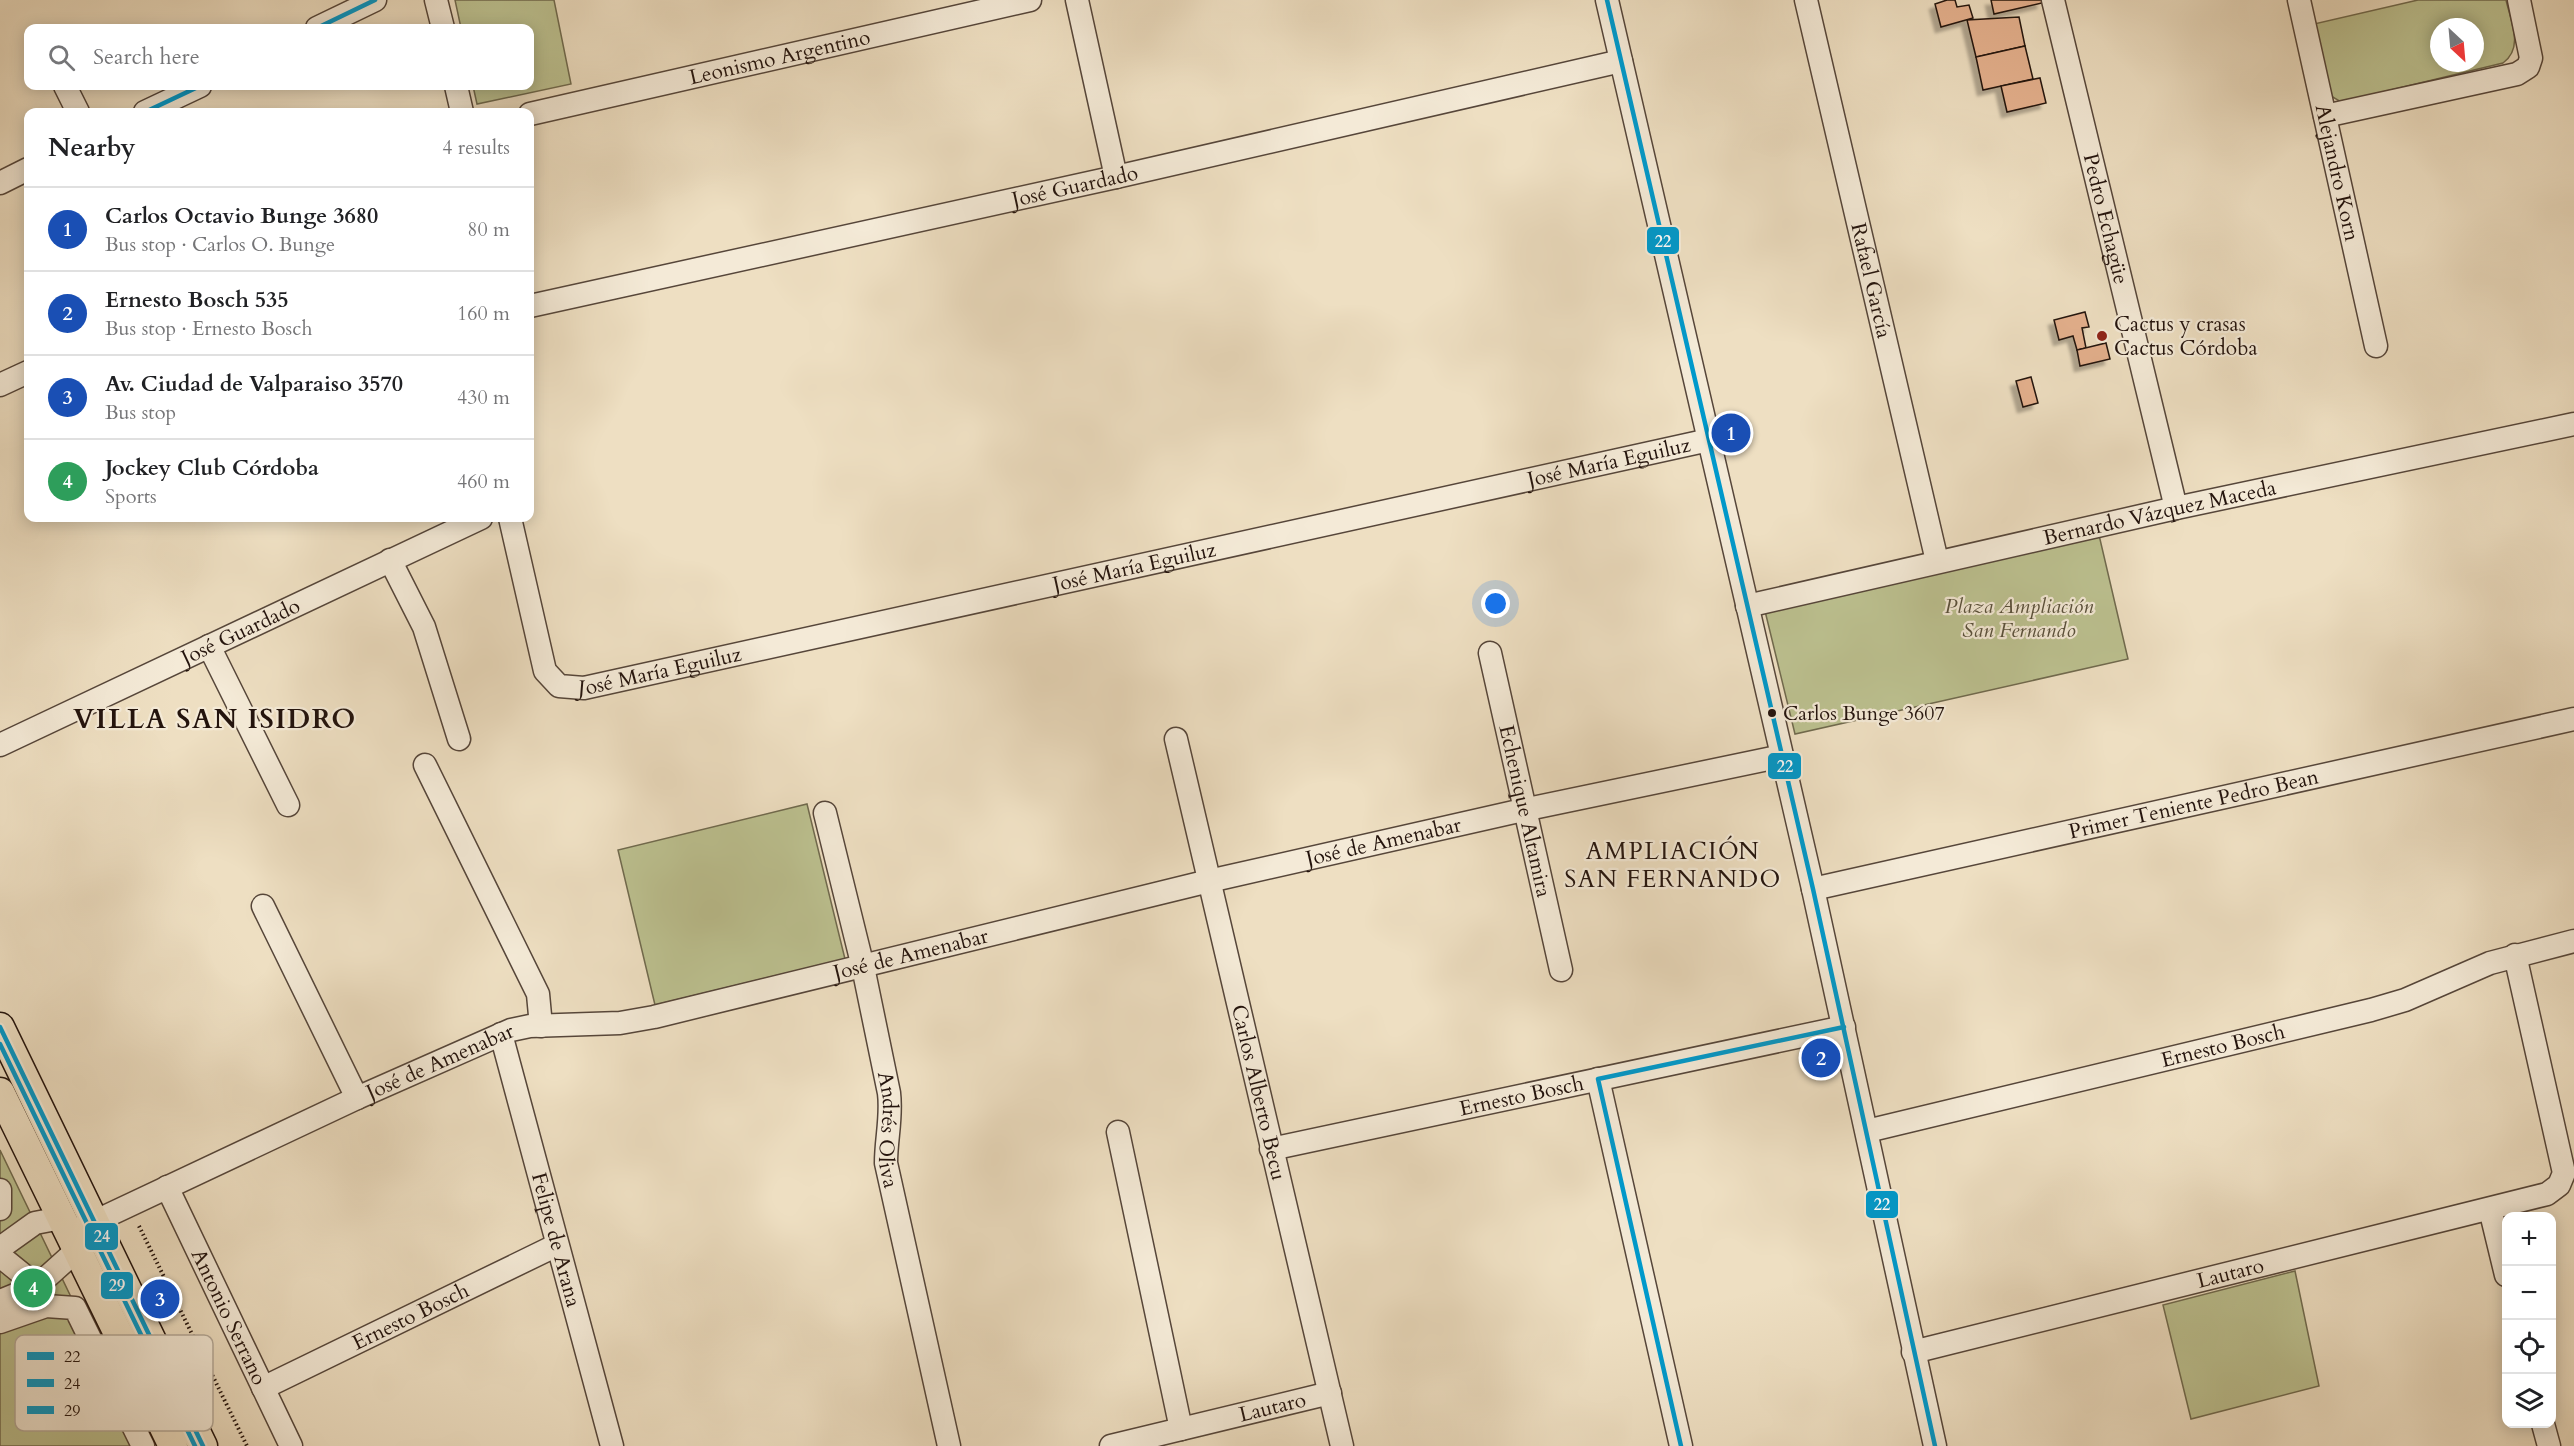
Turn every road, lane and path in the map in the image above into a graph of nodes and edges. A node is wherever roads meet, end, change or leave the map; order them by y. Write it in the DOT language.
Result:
graph roads {
  1 [pos="375,0"];
  2 [pos="436,0"];
  3 [pos="1030,0"];
  4 [pos="1077,0"];
  5 [pos="1607,0"];
  6 [pos="1806,0"];
  7 [pos="2053,0"];
  8 [pos="2300,0"];
  9 [pos="2519,0"];
  10 [pos="325,24"];
  11 [pos="442,24"];
  12 [pos="1621,61"];
  13 [pos="67,90"];
  14 [pos="192,90"];
  15 [pos="457,90"];
  16 [pos="76,108"];
  17 [pos="153,108"];
  18 [pos="461,108"];
  19 [pos="534,113"];
  20 [pos="2325,116"];
  21 [pos="24,172"];
  22 [pos="1116,177"];
  23 [pos="0,183"];
  24 [pos="534,305"];
  25 [pos="2376,346"];
  26 [pos="24,374"];
  27 [pos="0,386"];
  28 [pos="2574,423"];
  29 [pos="1709,440"];
  30 [pos="2176,508"];
  31 [pos="472,522"];
  32 [pos="511,522"];
  33 [pos="390,560"];
  34 [pos="1937,561"];
  35 [pos="1748,606"];
  36 [pos="210,646"];
  37 [pos="1490,653"];
  38 [pos="2574,719"];
  39 [pos="459,739"];
  40 [pos="1176,739"];
  41 [pos="0,745"];
  42 [pos="1782,756"];
  43 [pos="425,765"];
  44 [pos="288,806"];
  45 [pos="1523,810"];
  46 [pos="825,813"];
  47 [pos="1209,881"];
  48 [pos="1814,889"];
  49 [pos="263,906"];
  50 [pos="2574,941"];
  51 [pos="2515,955"];
  52 [pos="863,967"];
  53 [pos="1560,970"];
  54 [pos="541,1026"];
  55 [pos="0,1027"];
  56 [pos="1844,1027"];
  57 [pos="501,1034"];
  58 [pos="1598,1079"];
  59 [pos="0,1092"];
  60 [pos="357,1098"];
  61 [pos="1867,1131"];
  62 [pos="1118,1132"];
  63 [pos="1271,1149"];
  64 [pos="167,1187"];
  65 [pos="0,1190"];
  66 [pos="129,1205"];
  67 [pos="0,1209"];
  68 [pos="2490,1209"];
  69 [pos="75,1231"];
  70 [pos="557,1245"];
  71 [pos="0,1248"];
  72 [pos="0,1256"];
  73 [pos="2504,1266"];
  74 [pos="37,1286"];
  75 [pos="0,1301"];
  76 [pos="0,1322"];
  77 [pos="88,1335"];
  78 [pos="122,1335"];
  79 [pos="137,1335"];
  80 [pos="193,1335"];
  81 [pos="1914,1352"];
  82 [pos="213,1377"];
  83 [pos="263,1388"];
  84 [pos="1330,1393"];
  85 [pos="2544,1428"];
  86 [pos="1181,1429"];
  87 [pos="136,1431"];
  88 [pos="166,1431"];
  89 [pos="194,1431"];
  90 [pos="143,1446"];
  91 [pos="173,1446"];
  92 [pos="203,1446"];
  93 [pos="247,1446"];
  94 [pos="291,1446"];
  95 [pos="612,1446"];
  96 [pos="949,1446"];
  97 [pos="1111,1446"];
  98 [pos="1342,1446"];
  99 [pos="1681,1446"];
  100 [pos="1935,1446"];
  101 [pos="2548,1446"];
  1 -- 10 [label="street"];
  2 -- 11 [label="street"];
  3 -- 19 [label="street, Leonismo Argentino"];
  4 -- 22 [label="street"];
  5 -- 12 [label="street"];
  6 -- 34 [label="street, Rafael García"];
  7 -- 30 [label="street, Pedro Echagüe"];
  8 -- 20 [label="street, Alejandro Korn"];
  9 -- 20 [label="street"];
  12 -- 22 [label="street, José Guardado"];
  12 -- 29 [label="street"];
  13 -- 16 [label="street"];
  14 -- 17 [label="street"];
  15 -- 18 [label="street"];
  20 -- 25 [label="street, Alejandro Korn"];
  21 -- 23 [label="street"];
  22 -- 24 [label="street, José Guardado"];
  26 -- 27 [label="street"];
  28 -- 30 [label="street, Bernardo Vázquez Maceda"];
  29 -- 32 [label="street, José María Eguiluz"];
  29 -- 35 [label="street"];
  30 -- 34 [label="street, Bernardo Vázquez Maceda"];
  31 -- 33 [label="street, José Guardado"];
  33 -- 36 [label="street, José Guardado"];
  33 -- 39 [label="street"];
  34 -- 35 [label="street, Bernardo Vázquez Maceda"];
  35 -- 42 [label="street"];
  36 -- 41 [label="street, José Guardado"];
  36 -- 44 [label="street"];
  37 -- 45 [label="street, Echenique Altamira"];
  38 -- 48 [label="street, Primer Teniente Pedro Bean"];
  40 -- 47 [label="street, Carlos Alberto Becu"];
  42 -- 45 [label="street, José de Amenabar"];
  42 -- 48 [label="street"];
  43 -- 54 [label="street"];
  45 -- 47 [label="street, José de Amenabar"];
  45 -- 53 [label="street, Echenique Altamira"];
  46 -- 52 [label="street, Andrés Oliva"];
  47 -- 52 [label="street, José de Amenabar"];
  47 -- 63 [label="street, Carlos Alberto Becu"];
  48 -- 56 [label="street"];
  49 -- 60 [label="street"];
  50 -- 51 [label="street, Ernesto Bosch"];
  51 -- 61 [label="street, Ernesto Bosch"];
  51 -- 68 [label="street, Lautaro"];
  52 -- 54 [label="street, José de Amenabar"];
  52 -- 96 [label="street, Andrés Oliva"];
  54 -- 57 [label="street, José de Amenabar"];
  55 -- 69 [label="main road"];
  56 -- 58 [label="street, Ernesto Bosch"];
  56 -- 61 [label="street"];
  57 -- 60 [label="street, José de Amenabar"];
  57 -- 70 [label="street, Felipe de Arana"];
  58 -- 63 [label="street, Ernesto Bosch"];
  58 -- 99 [label="street"];
  59 -- 69 [label="main road"];
  60 -- 64 [label="street, José de Amenabar"];
  61 -- 81 [label="street"];
  62 -- 86 [label="street"];
  63 -- 84 [label="street, Carlos Alberto Becu"];
  64 -- 66 [label="street, José de Amenabar"];
  64 -- 83 [label="street, Antonio Serrano"];
  65 -- 67 [label="street"];
  66 -- 69 [label="street, José de Amenabar"];
  66 -- 80 [label="path"];
  68 -- 73 [label="street"];
  68 -- 81 [label="street, Lautaro"];
  69 -- 71 [label="street"];
  69 -- 74 [label="street"];
  69 -- 78 [label="main road"];
  69 -- 79 [label="main road"];
  70 -- 83 [label="street, Ernesto Bosch"];
  70 -- 95 [label="street, Felipe de Arana"];
  72 -- 74 [label="street"];
  74 -- 75 [label="street"];
  76 -- 77 [label="street"];
  81 -- 100 [label="street"];
  82 -- 93 [label="path"];
  83 -- 94 [label="street, Antonio Serrano"];
  84 -- 86 [label="street, Lautaro"];
  84 -- 98 [label="street, Carlos Alberto Becu"];
  85 -- 101 [label="street"];
  86 -- 97 [label="street, Lautaro"];
  87 -- 90 [label="street"];
  88 -- 91 [label="main road"];
  89 -- 92 [label="main road"];
}
